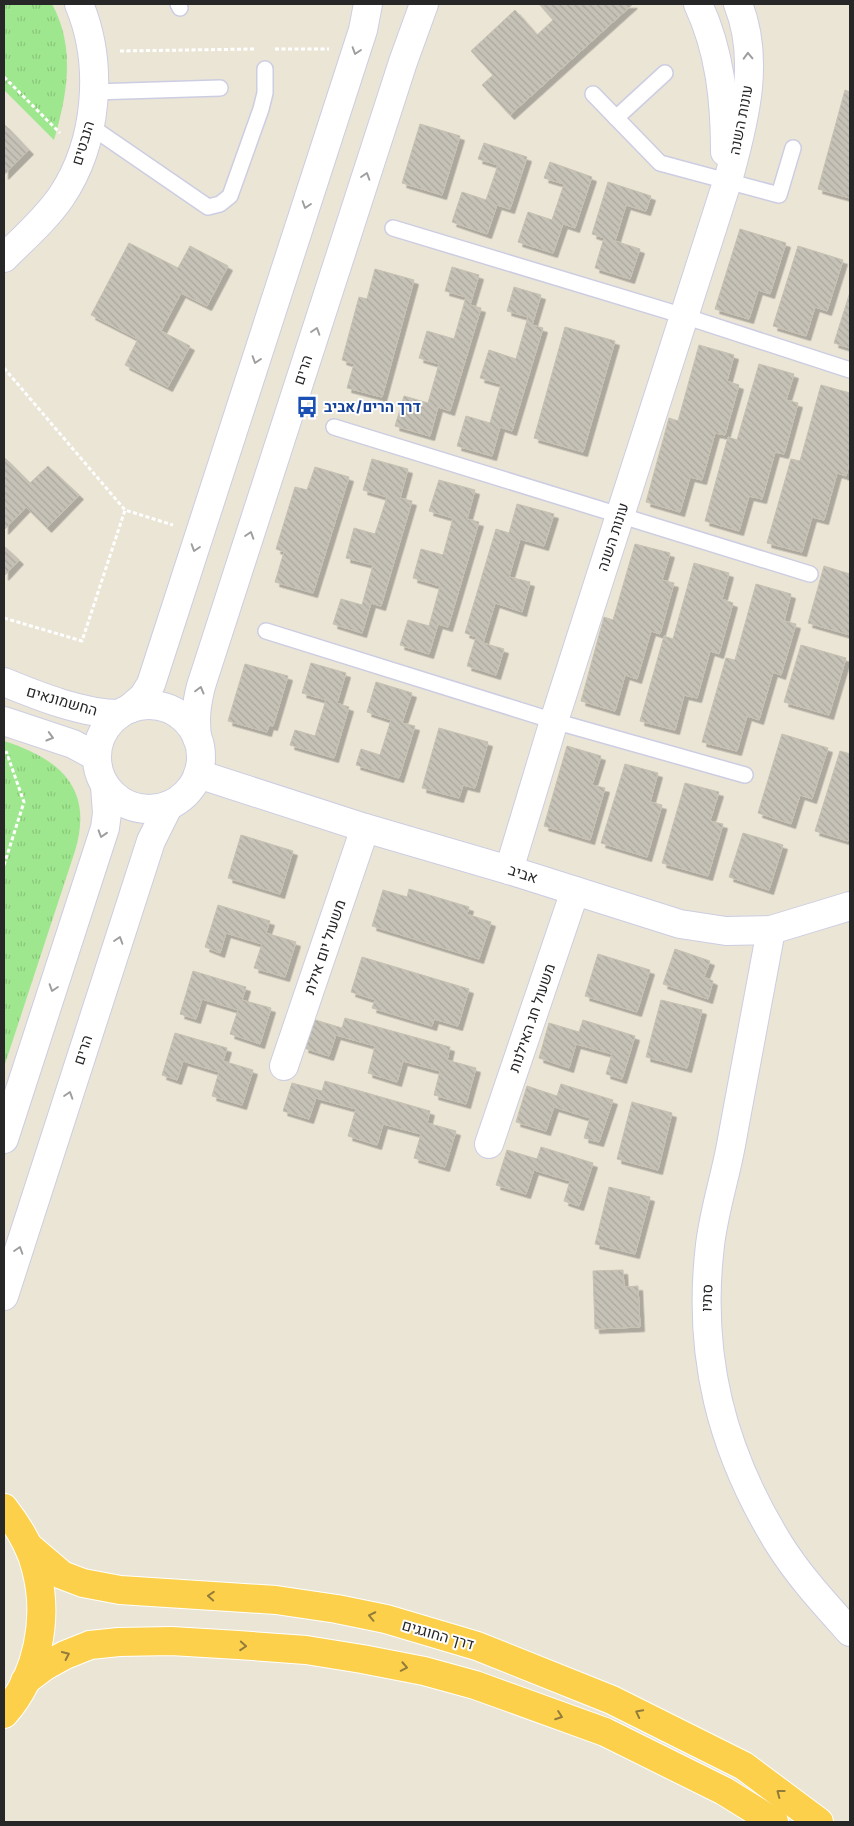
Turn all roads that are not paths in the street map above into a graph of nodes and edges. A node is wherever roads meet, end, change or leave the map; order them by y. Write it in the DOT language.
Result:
graph roads {
  1 [pos="79,4"];
  2 [pos="368,4"];
  3 [pos="424,4"];
  4 [pos="739,4"];
  5 [pos="703,13"];
  6 [pos="265,70"];
  7 [pos="666,73"];
  8 [pos="220,88"];
  9 [pos="94,92"];
  10 [pos="593,94"];
  11 [pos="616,118"];
  12 [pos="90,126"];
  13 [pos="792,148"];
  14 [pos="725,180"];
  15 [pos="393,228"];
  16 [pos="4,258"];
  17 [pos="684,316"];
  18 [pos="850,370"];
  19 [pos="334,427"];
  20 [pos="620,516"];
  21 [pos="810,574"];
  22 [pos="266,630"];
  23 [pos="4,682"];
  24 [pos="125,711"];
  25 [pos="554,720"];
  26 [pos="4,721"];
  27 [pos="197,738"];
  28 [pos="97,757"];
  29 [pos="198,774"];
  30 [pos="745,775"];
  31 [pos="105,786"];
  32 [pos="168,805"];
  33 [pos="365,828"];
  34 [pos="510,870"];
  35 [pos="575,891"];
  36 [pos="850,906"];
  37 [pos="771,930"];
  38 [pos="284,1066"];
  39 [pos="4,1139"];
  40 [pos="489,1144"];
  41 [pos="4,1296"];
  42 [pos="4,1508"];
  43 [pos="28,1546"];
  44 [pos="850,1632"];
  45 [pos="25,1681"];
  46 [pos="4,1714"];
  47 [pos="774,1822"];
  48 [pos="819,1822"];
  1 -- 9 [label="street, הנבטים"];
  2 -- 24 [label="street, one-way"];
  27 -- 3 [label="street, הרים, one-way"];
  4 -- 5 [label="street"];
  14 -- 4 [label="street, עונות השנה, one-way"];
  5 -- 14 [label="street, עונות השנה"];
  6 -- 12 [label="lane"];
  7 -- 11 [label="lane"];
  8 -- 9 [label="lane"];
  9 -- 12 [label="street, הנבטים"];
  10 -- 11 [label="lane"];
  11 -- 14 [label="lane"];
  12 -- 16 [label="street, הנבטים"];
  13 -- 14 [label="lane"];
  14 -- 17 [label="street, עונות השנה"];
  15 -- 17 [label="lane"];
  17 -- 18 [label="lane"];
  17 -- 20 [label="street, עונות השנה"];
  19 -- 20 [label="lane"];
  20 -- 21 [label="lane"];
  20 -- 25 [label="street, עונות השנה"];
  22 -- 25 [label="lane"];
  23 -- 24 [label="street, החשמונאים"];
  24 -- 27 [label="street"];
  24 -- 28 [label="street"];
  25 -- 30 [label="lane"];
  25 -- 34 [label="street, עונות השנה"];
  26 -- 28 [label="street, one-way"];
  27 -- 29 [label="street"];
  28 -- 31 [label="street"];
  29 -- 32 [label="street"];
  29 -- 33 [label="street, אביב"];
  31 -- 32 [label="street"];
  31 -- 39 [label="street, one-way"];
  41 -- 32 [label="street, הרים, one-way"];
  33 -- 34 [label="street, אביב"];
  33 -- 38 [label="street, משעול יום אילת"];
  34 -- 35 [label="street, אביב"];
  35 -- 37 [label="street, אביב"];
  35 -- 40 [label="street, משעול חג האילנות"];
  36 -- 37 [label="street, אביב"];
  37 -- 44 [label="street, סתיו"];
  42 -- 43 [label="highway"];
  43 -- 45 [label="highway"];
  48 -- 43 [label="highway, דרך החוגגים, one-way"];
  45 -- 46 [label="highway"];
  45 -- 47 [label="highway, one-way"];
}
